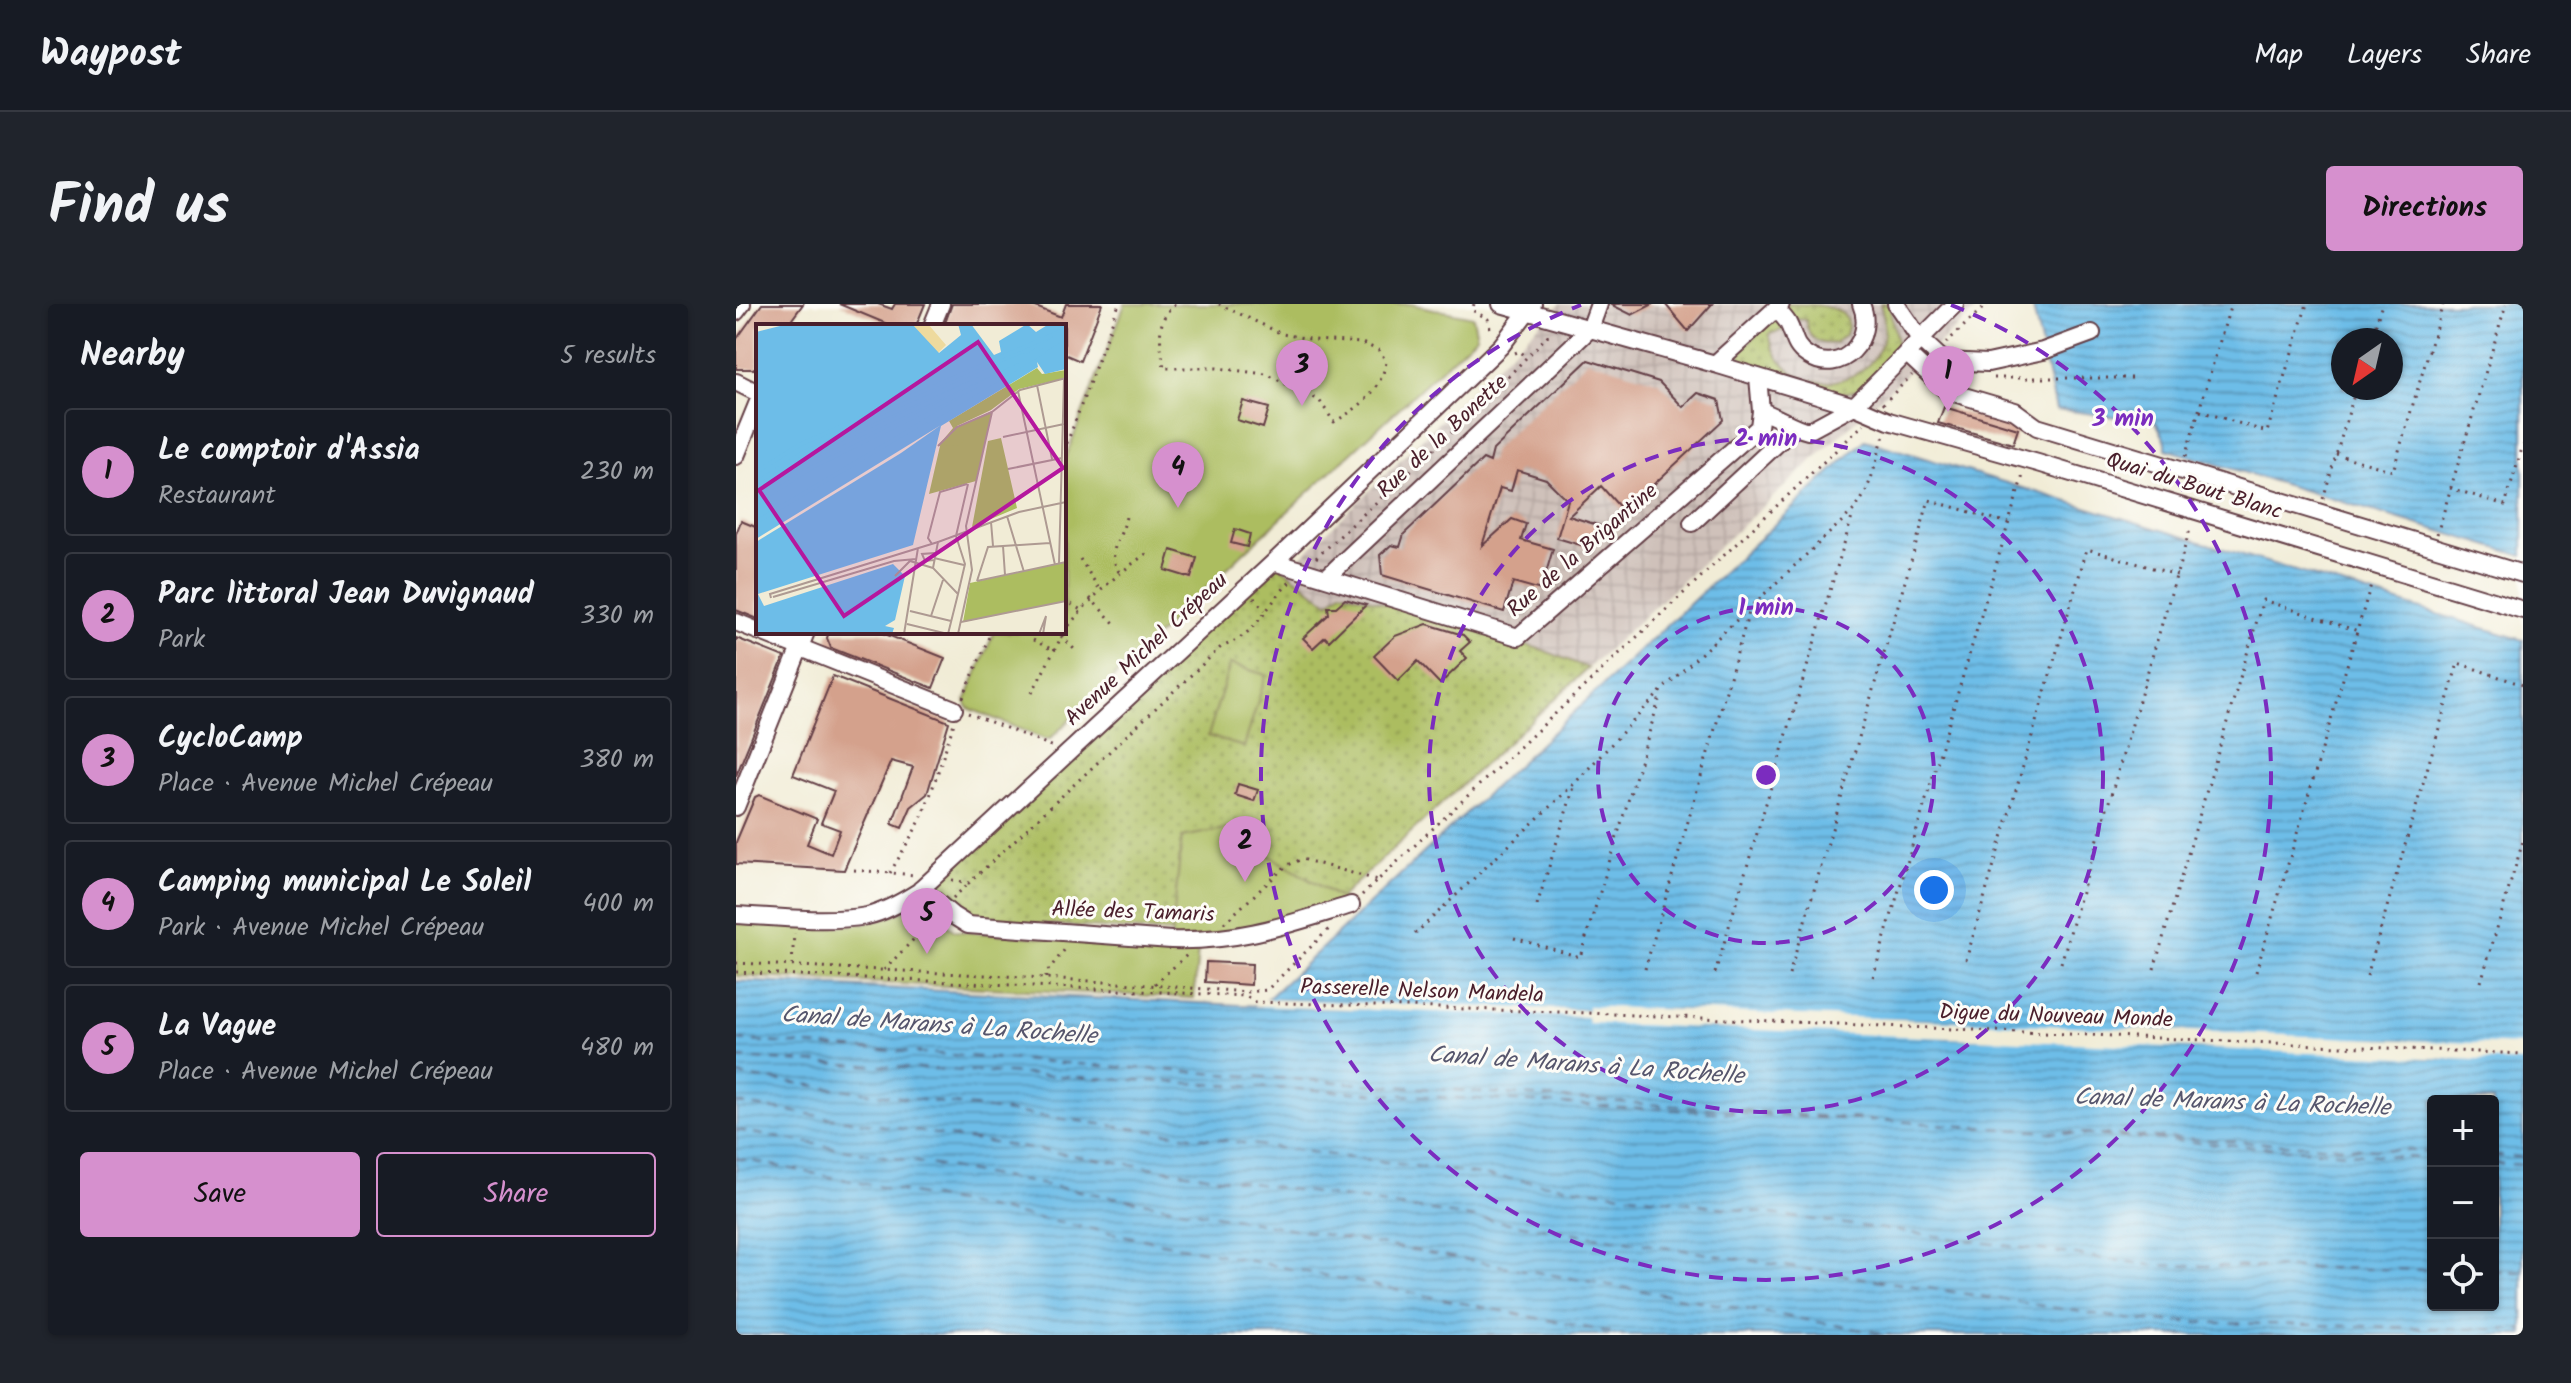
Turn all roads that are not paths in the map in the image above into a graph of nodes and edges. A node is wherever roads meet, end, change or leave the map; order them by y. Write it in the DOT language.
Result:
graph roads {
  1 [pos="742,304"];
  2 [pos="941,304"];
  3 [pos="1501,304"];
  4 [pos="1599,304"];
  5 [pos="1861,304"];
  6 [pos="1896,304"];
  7 [pos="1955,304"];
  8 [pos="1778,306"];
  9 [pos="1531,308"];
  10 [pos="736,312"];
  11 [pos="933,324"];
  12 [pos="1590,329"];
  13 [pos="2092,333"];
  14 [pos="1920,339"];
  15 [pos="1906,353"];
  16 [pos="1715,364"];
  17 [pos="1758,377"];
  18 [pos="736,382"];
  19 [pos="756,392"];
  20 [pos="1854,406"];
  21 [pos="756,407"];
  22 [pos="1761,411"];
  23 [pos="1794,428"];
  24 [pos="736,456"];
  25 [pos="1692,523"];
  26 [pos="1274,562"];
  27 [pos="2523,574"];
  28 [pos="1326,578"];
  29 [pos="2523,610"];
  30 [pos="736,622"];
  31 [pos="756,631"];
  32 [pos="770,634"];
  33 [pos="803,640"];
  34 [pos="956,709"];
  35 [pos="736,807"];
  36 [pos="921,889"];
  37 [pos="1351,905"];
  38 [pos="736,915"];
  1 -- 10 [label="street"];
  2 -- 11 [label="street"];
  3 -- 9 [label="street, Quai du Bout Blanc"];
  4 -- 12 [label="street"];
  5 -- 8 [label="street"];
  6 -- 14 [label="street"];
  7 -- 14 [label="street"];
  8 -- 16 [label="street"];
  9 -- 12 [label="street, Quai du Bout Blanc"];
  9 -- 26 [label="street, Avenue Michel Crépeau"];
  12 -- 16 [label="street, Quai du Bout Blanc"];
  12 -- 28 [label="street, Rue de la Bonette"];
  13 -- 14 [label="street"];
  14 -- 15 [label="street"];
  15 -- 20 [label="street"];
  15 -- 27 [label="street, Quai du Bout Blanc"];
  16 -- 17 [label="street, Quai du Bout Blanc"];
  17 -- 20 [label="street, Quai du Bout Blanc"];
  17 -- 22 [label="street"];
  18 -- 19 [label="street"];
  20 -- 23 [label="street"];
  20 -- 29 [label="street, Quai du Bout Blanc"];
  21 -- 24 [label="street"];
  22 -- 23 [label="street"];
  22 -- 28 [label="street, Rue de la Brigantine"];
  23 -- 25 [label="street"];
  26 -- 28 [label="street, Rue de la Brigantine"];
  26 -- 36 [label="street, Avenue Michel Crépeau"];
  30 -- 31 [label="street"];
  32 -- 33 [label="street"];
  33 -- 34 [label="street"];
  33 -- 35 [label="street"];
  36 -- 37 [label="street, Allée des Tamaris"];
  36 -- 38 [label="street, Avenue Michel Crépeau"];
}
